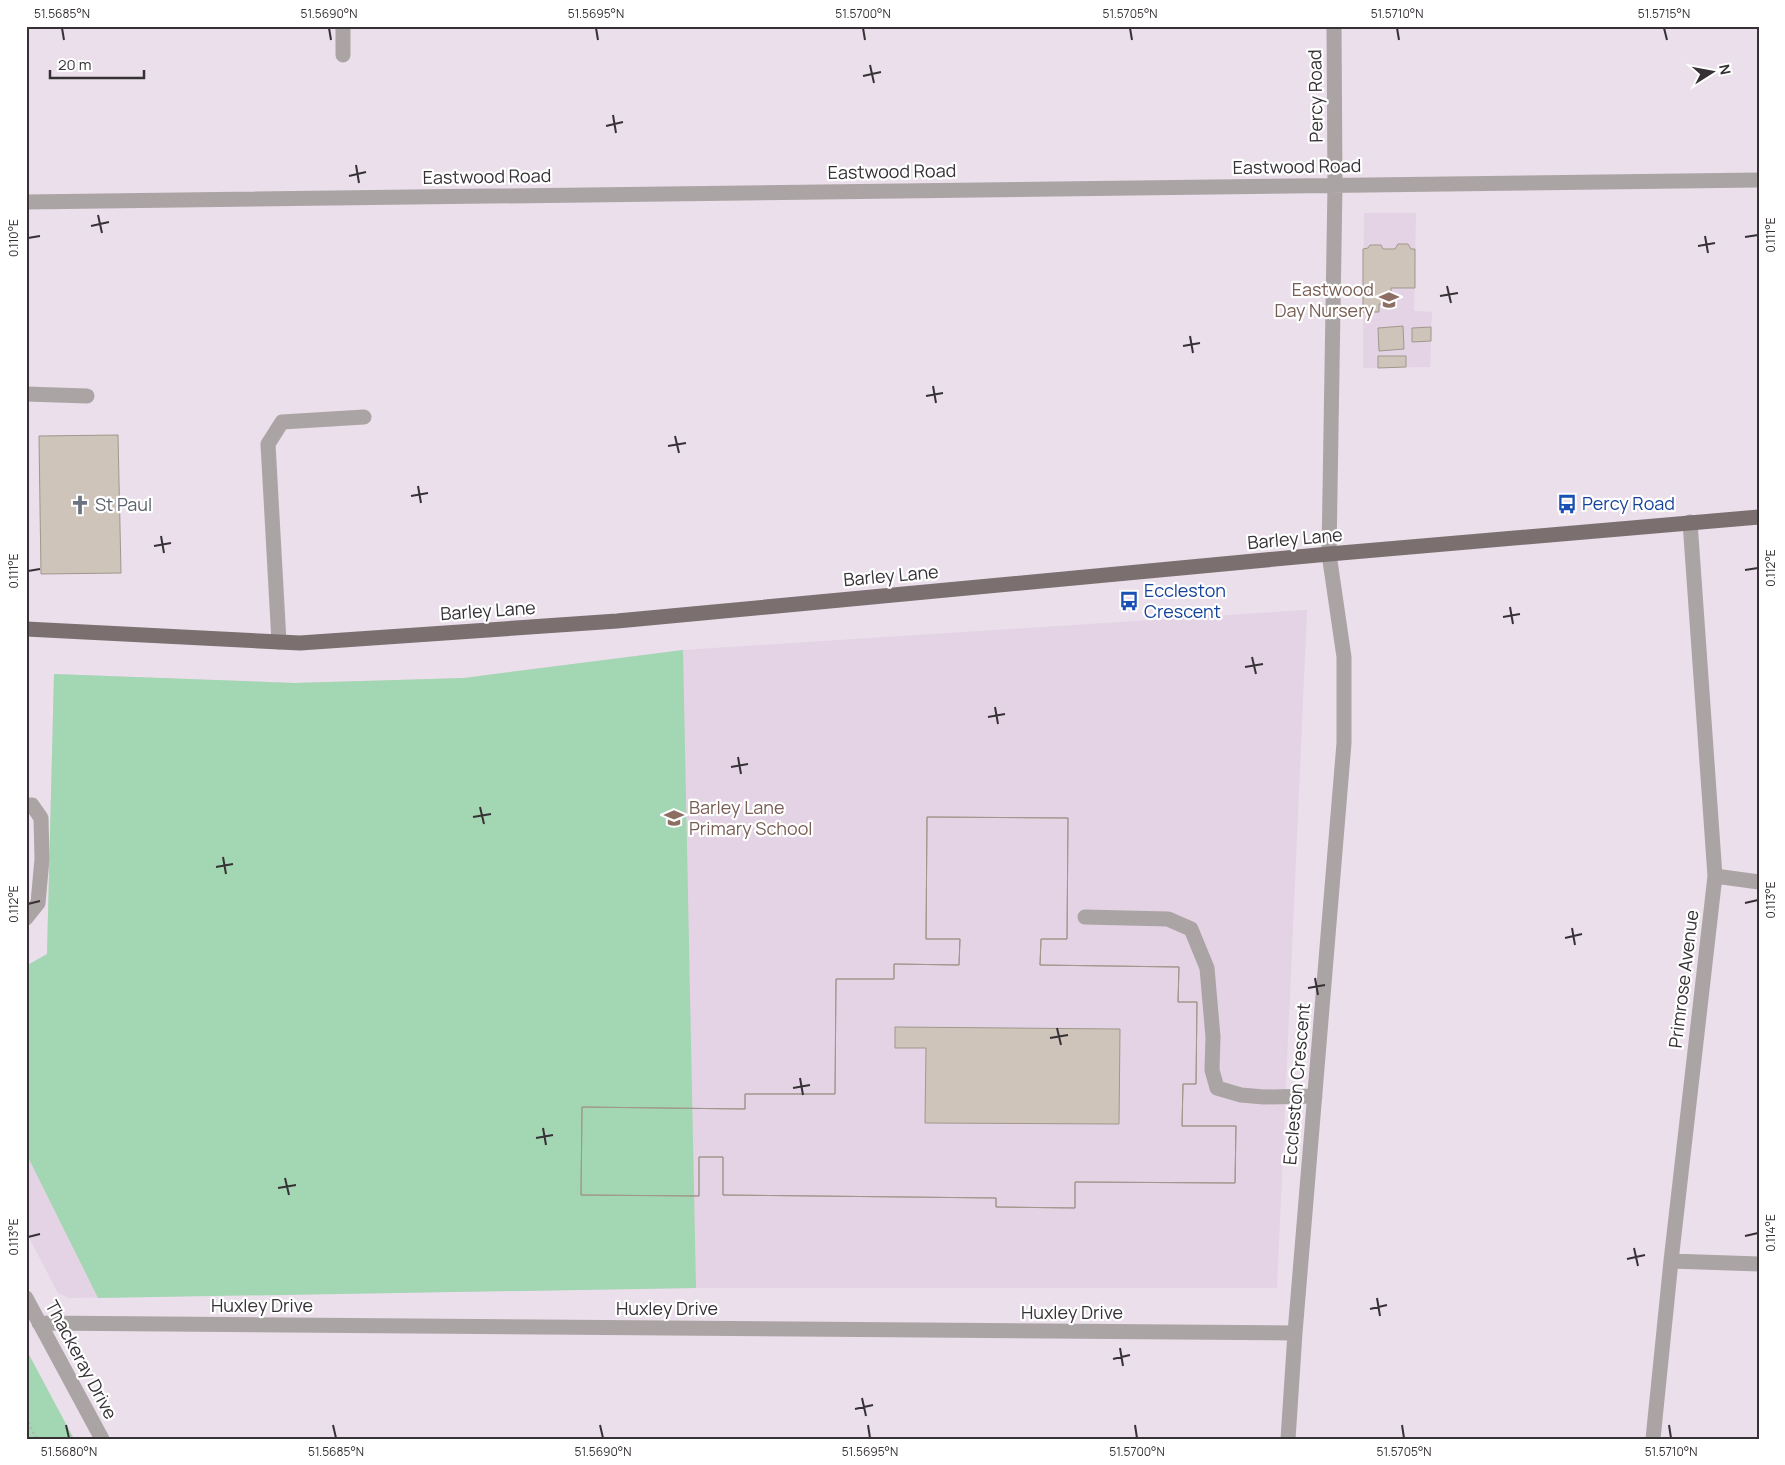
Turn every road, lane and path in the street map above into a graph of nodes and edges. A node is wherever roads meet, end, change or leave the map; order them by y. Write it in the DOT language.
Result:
graph roads {
  1 [pos="343,26"];
  2 [pos="1334,26"];
  3 [pos="343,55"];
  4 [pos="1759,180"];
  5 [pos="1335,185"];
  6 [pos="26,202"];
  7 [pos="26,394"];
  8 [pos="87,396"];
  9 [pos="364,417"];
  10 [pos="1759,517"];
  11 [pos="1690,522"];
  12 [pos="1329,554"];
  13 [pos="26,629"];
  14 [pos="279,642"];
  15 [pos="26,805"];
  16 [pos="1715,876"];
  17 [pos="1759,882"];
  18 [pos="1086,917"];
  19 [pos="26,918"];
  20 [pos="1315,1096"];
  21 [pos="1671,1261"];
  22 [pos="1759,1264"];
  23 [pos="26,1298"];
  24 [pos="39,1323"];
  25 [pos="1295,1333"];
  26 [pos="26,1419"];
  27 [pos="37,1439"];
  28 [pos="102,1439"];
  29 [pos="1288,1439"];
  30 [pos="1653,1439"];
  1 -- 3 [label="street"];
  2 -- 5 [label="street, Percy Road"];
  4 -- 5 [label="street, Eastwood Road"];
  5 -- 6 [label="street, Eastwood Road"];
  5 -- 12 [label="street, Percy Road"];
  7 -- 8 [label="street"];
  9 -- 14 [label="street"];
  10 -- 11 [label="main road, Barley Lane"];
  11 -- 12 [label="main road, Barley Lane"];
  11 -- 16 [label="street, Primrose Avenue"];
  12 -- 14 [label="main road, Barley Lane"];
  12 -- 20 [label="street, Eccleston Crescent"];
  13 -- 14 [label="main road, Barley Lane"];
  15 -- 19 [label="street"];
  16 -- 17 [label="street"];
  16 -- 21 [label="street, Primrose Avenue"];
  18 -- 20 [label="street"];
  20 -- 25 [label="street, Eccleston Crescent"];
  21 -- 22 [label="street"];
  21 -- 30 [label="street, Primrose Avenue"];
  23 -- 24 [label="street, Thackeray Drive"];
  24 -- 25 [label="street, Huxley Drive"];
  24 -- 28 [label="street, Thackeray Drive"];
  25 -- 29 [label="street, Eccleston Crescent"];
  26 -- 27 [label="path"];
}
